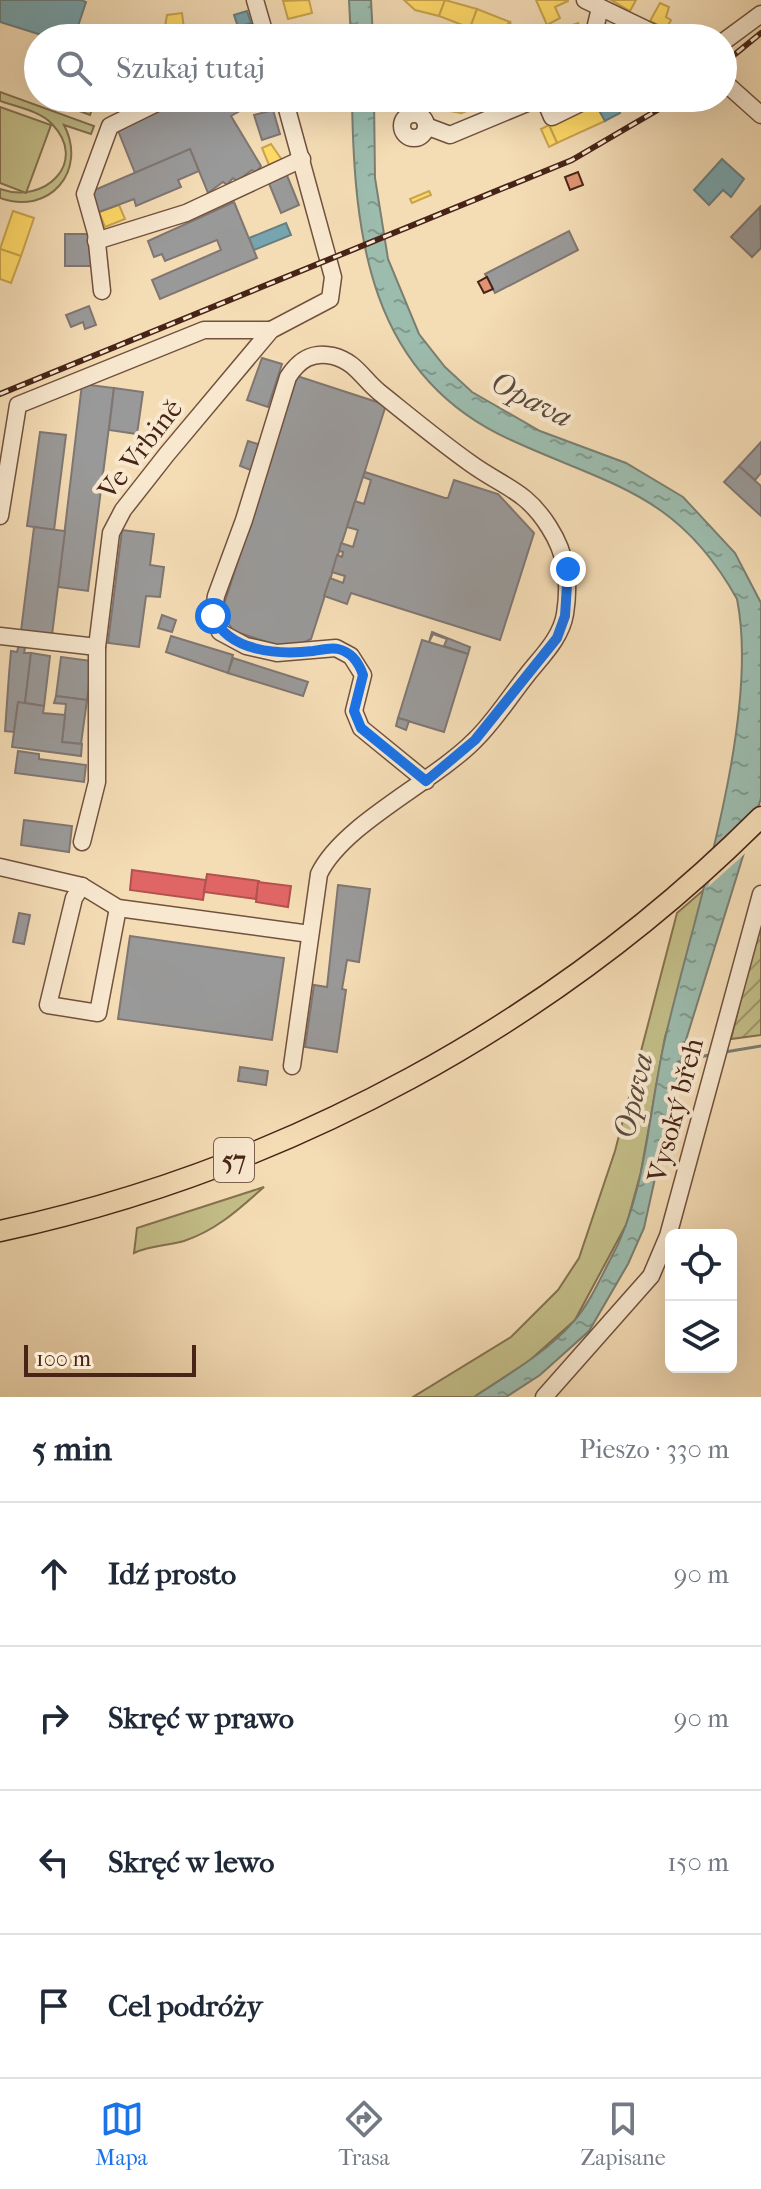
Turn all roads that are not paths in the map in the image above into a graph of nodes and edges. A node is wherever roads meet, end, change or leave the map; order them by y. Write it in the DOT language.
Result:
graph roads {
  1 [pos="255,0"];
  2 [pos="592,4"];
  3 [pos="761,14"];
  4 [pos="262,24"];
  5 [pos="594,24"];
  6 [pos="634,24"];
  7 [pos="737,32"];
  8 [pos="737,94"];
  9 [pos="135,112"];
  10 [pos="288,112"];
  11 [pos="507,112"];
  12 [pos="761,115"];
  13 [pos="426,126"];
  14 [pos="302,159"];
  15 [pos="96,241"];
  16 [pos="102,291"];
  17 [pos="271,330"];
  18 [pos="18,405"];
  19 [pos="0,411"];
  20 [pos="0,516"];
  21 [pos="0,636"];
  22 [pos="97,647"];
  23 [pos="426,781"];
  24 [pos="761,817"];
  25 [pos="82,842"];
  26 [pos="0,867"];
  27 [pos="82,886"];
  28 [pos="761,894"];
  29 [pos="118,908"];
  30 [pos="310,934"];
  31 [pos="292,1066"];
  32 [pos="0,1231"];
  33 [pos="544,1397"];
  1 -- 4 [label="street"];
  2 -- 5 [label="street"];
  2 -- 6 [label="street"];
  3 -- 7 [label="street"];
  8 -- 12 [label="street"];
  9 -- 15 [label="street"];
  10 -- 14 [label="street"];
  11 -- 13 [label="street"];
  14 -- 15 [label="street"];
  14 -- 17 [label="street, Ve Vrbině"];
  15 -- 16 [label="street"];
  17 -- 18 [label="street"];
  17 -- 22 [label="street, Ve Vrbině"];
  18 -- 19 [label="street"];
  18 -- 20 [label="street"];
  21 -- 22 [label="street"];
  22 -- 25 [label="street, Ve Vrbině"];
  23 -- 23 [label="street"];
  23 -- 30 [label="street"];
  24 -- 32 [label="main road, 57"];
  26 -- 27 [label="street"];
  27 -- 29 [label="street"];
  27 -- 29 [label="street"];
  28 -- 33 [label="street, Vysoký břeh"];
  29 -- 30 [label="street"];
  30 -- 31 [label="street"];
}
